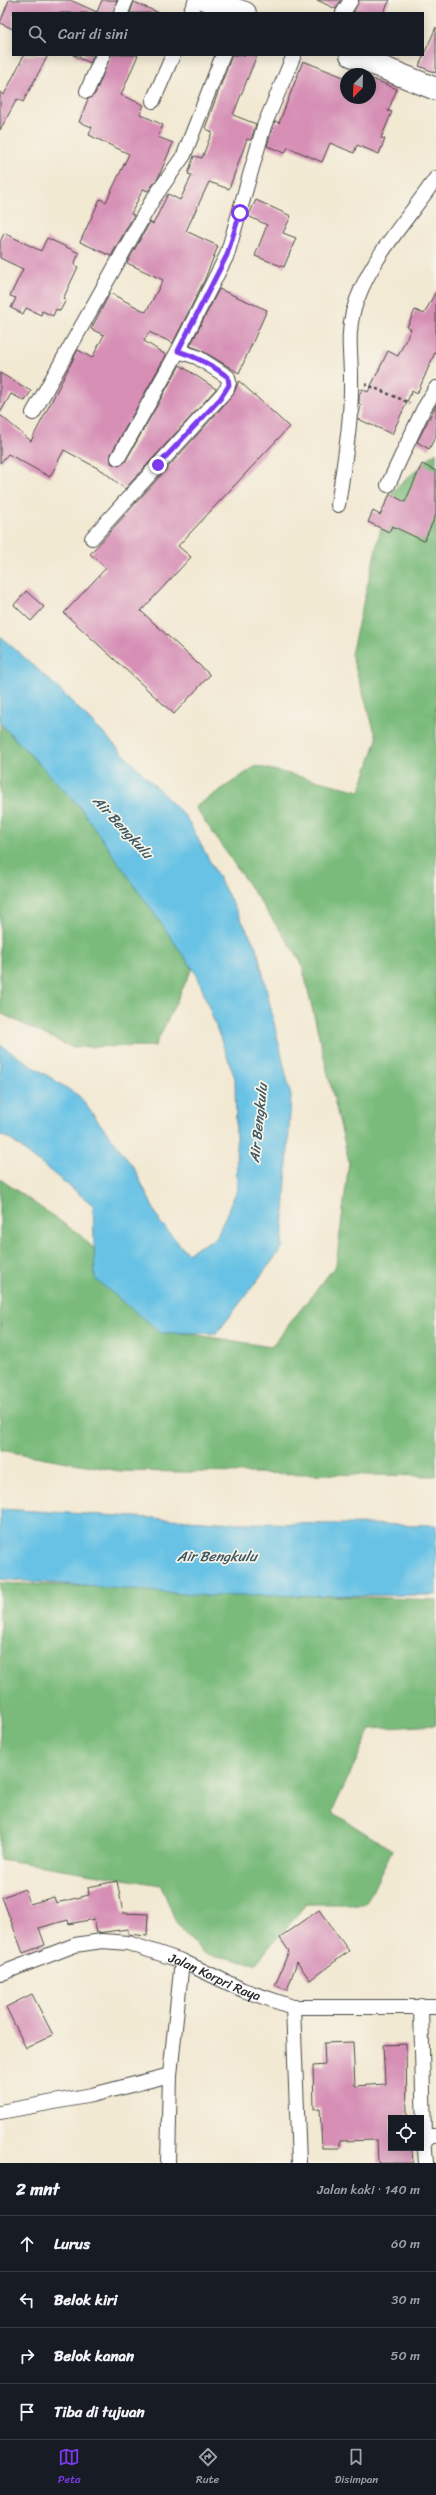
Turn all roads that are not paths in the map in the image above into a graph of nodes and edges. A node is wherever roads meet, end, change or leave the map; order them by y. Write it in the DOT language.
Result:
graph roads {
  1 [pos="126,0"];
  2 [pos="196,0"];
  3 [pos="209,0"];
  4 [pos="350,0"];
  5 [pos="121,12"];
  6 [pos="190,12"];
  7 [pos="241,12"];
  8 [pos="344,12"];
  9 [pos="103,56"];
  10 [pos="173,56"];
  11 [pos="223,56"];
  12 [pos="294,56"];
  13 [pos="354,56"];
  14 [pos="436,89"];
  15 [pos="87,92"];
  16 [pos="153,101"];
  17 [pos="436,178"];
  18 [pos="178,351"];
  19 [pos="436,388"];
  20 [pos="33,413"];
  21 [pos="118,458"];
  22 [pos="388,485"];
  23 [pos="338,505"];
  24 [pos="92,538"];
  25 [pos="182,1961"];
  26 [pos="0,1974"];
  27 [pos="421,2006"];
  28 [pos="293,2007"];
  29 [pos="436,2008"];
  30 [pos="170,2075"];
  31 [pos="0,2112"];
  32 [pos="430,2136"];
  33 [pos="168,2163"];
  34 [pos="299,2163"];
  35 [pos="426,2163"];
  1 -- 5 [label="street"];
  2 -- 6 [label="street"];
  3 -- 7 [label="main road"];
  4 -- 8 [label="street"];
  9 -- 15 [label="street"];
  10 -- 16 [label="street"];
  11 -- 20 [label="street"];
  12 -- 18 [label="street"];
  13 -- 14 [label="main road"];
  17 -- 23 [label="street"];
  18 -- 21 [label="street"];
  18 -- 24 [label="street"];
  19 -- 22 [label="street"];
  25 -- 26 [label="street, Jalan Korpri Raya"];
  25 -- 28 [label="street, Jalan Korpri Raya"];
  25 -- 30 [label="street"];
  27 -- 28 [label="street, Jalan Korpri Raya"];
  27 -- 29 [label="street, Jalan Korpri Raya"];
  27 -- 32 [label="street"];
  28 -- 34 [label="street"];
  30 -- 31 [label="street"];
  30 -- 33 [label="street"];
  32 -- 35 [label="street"];
}
